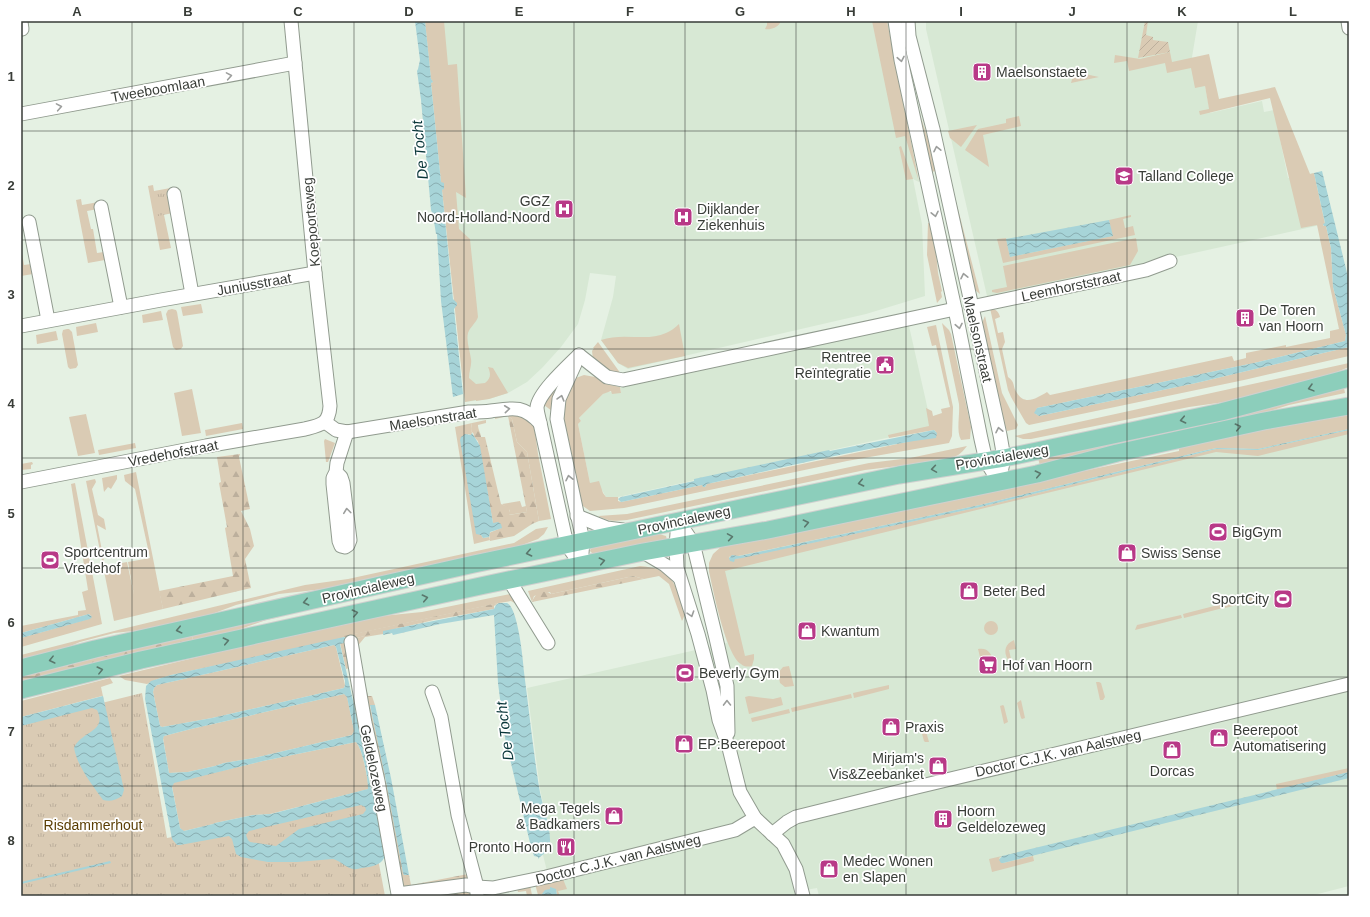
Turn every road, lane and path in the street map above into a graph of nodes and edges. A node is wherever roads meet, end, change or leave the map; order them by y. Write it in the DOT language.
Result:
graph roads {
  1 [pos="291,21"];
  2 [pos="895,21"];
  3 [pos="908,21"];
  4 [pos="1348,21"];
  5 [pos="1349,28"];
  6 [pos="296,63"];
  7 [pos="21,114"];
  8 [pos="174,194"];
  9 [pos="101,207"];
  10 [pos="29,222"];
  11 [pos="1170,261"];
  12 [pos="316,273"];
  13 [pos="192,294"];
  14 [pos="121,307"];
  15 [pos="971,307"];
  16 [pos="955,309"];
  17 [pos="48,320"];
  18 [pos="21,326"];
  19 [pos="579,355"];
  20 [pos="1349,378"];
  21 [pos="1349,406"];
  22 [pos="325,422"];
  23 [pos="540,423"];
  24 [pos="347,432"];
  25 [pos="1004,458"];
  26 [pos="986,461"];
  27 [pos="336,472"];
  28 [pos="21,482"];
  29 [pos="999,482"];
  30 [pos="578,516"];
  31 [pos="678,521"];
  32 [pos="632,531"];
  33 [pos="575,543"];
  34 [pos="693,543"];
  35 [pos="676,546"];
  36 [pos="643,552"];
  37 [pos="581,565"];
  38 [pos="679,577"];
  39 [pos="509,580"];
  40 [pos="351,642"];
  41 [pos="548,643"];
  42 [pos="21,668"];
  43 [pos="1349,684"];
  44 [pos="21,690"];
  45 [pos="432,692"];
  46 [pos="729,748"];
  47 [pos="755,818"];
  48 [pos="772,834"];
  49 [pos="477,892"];
  50 [pos="398,894"];
  51 [pos="803,896"];
  1 -- 6 [label="street, Koepoortsweg"];
  2 -- 16 [label="street, Maelsonstraat, one-way"];
  15 -- 3 [label="street, Maelsonstraat, one-way"];
  4 -- 5 [label="street"];
  7 -- 6 [label="street, Tweeboomlaan, one-way"];
  6 -- 12 [label="street, Koepoortsweg"];
  8 -- 13 [label="street"];
  9 -- 14 [label="street"];
  10 -- 17 [label="street"];
  11 -- 15 [label="street, Leemhorststraat"];
  12 -- 13 [label="street, Juniusstraat"];
  12 -- 22 [label="street, Koepoortsweg"];
  13 -- 14 [label="street, Juniusstraat"];
  14 -- 17 [label="street, Juniusstraat"];
  25 -- 15 [label="street, Maelsonstraat, one-way"];
  16 -- 19 [label="street, Maelsonstraat"];
  16 -- 26 [label="street, Maelsonstraat, one-way"];
  17 -- 18 [label="street, Juniusstraat"];
  19 -- 23 [label="street"];
  30 -- 19 [label="street, one-way"];
  20 -- 25 [label="main road, Provincialeweg, one-way"];
  29 -- 21 [label="main road, Provincialeweg, one-way"];
  22 -- 24 [label="street"];
  22 -- 28 [label="street, Vredehofstraat"];
  24 -- 23 [label="street, Maelsonstraat, one-way"];
  23 -- 33 [label="street"];
  24 -- 27 [label="street"];
  25 -- 26 [label="main road, Provincialeweg"];
  25 -- 29 [label="street, Maelsonstraat"];
  26 -- 29 [label="street, Maelsonstraat"];
  26 -- 31 [label="main road, Provincialeweg, one-way"];
  34 -- 29 [label="main road, Provincialeweg, one-way"];
  30 -- 32 [label="street"];
  30 -- 33 [label="street"];
  31 -- 32 [label="main road, Provincialeweg"];
  31 -- 34 [label="street"];
  31 -- 35 [label="street"];
  32 -- 33 [label="main road, Provincialeweg"];
  33 -- 37 [label="street"];
  33 -- 42 [label="main road, Provincialeweg, one-way"];
  34 -- 35 [label="main road, Provincialeweg"];
  46 -- 34 [label="street, one-way"];
  35 -- 36 [label="main road, Provincialeweg"];
  35 -- 38 [label="street"];
  37 -- 36 [label="main road, Provincialeweg, one-way"];
  36 -- 38 [label="street"];
  37 -- 39 [label="main road, Provincialeweg"];
  38 -- 46 [label="street, one-way"];
  39 -- 41 [label="street"];
  44 -- 39 [label="main road, Provincialeweg, one-way"];
  40 -- 50 [label="street, Geldelozeweg"];
  43 -- 48 [label="street, Doctor C.J.K. van Aalstweg"];
  45 -- 49 [label="street"];
  46 -- 47 [label="street"];
  47 -- 48 [label="street"];
  47 -- 49 [label="street, Doctor C.J.K. van Aalstweg"];
  48 -- 51 [label="street"];
  49 -- 50 [label="street, Doctor C.J.K. van Aalstweg"];
}
